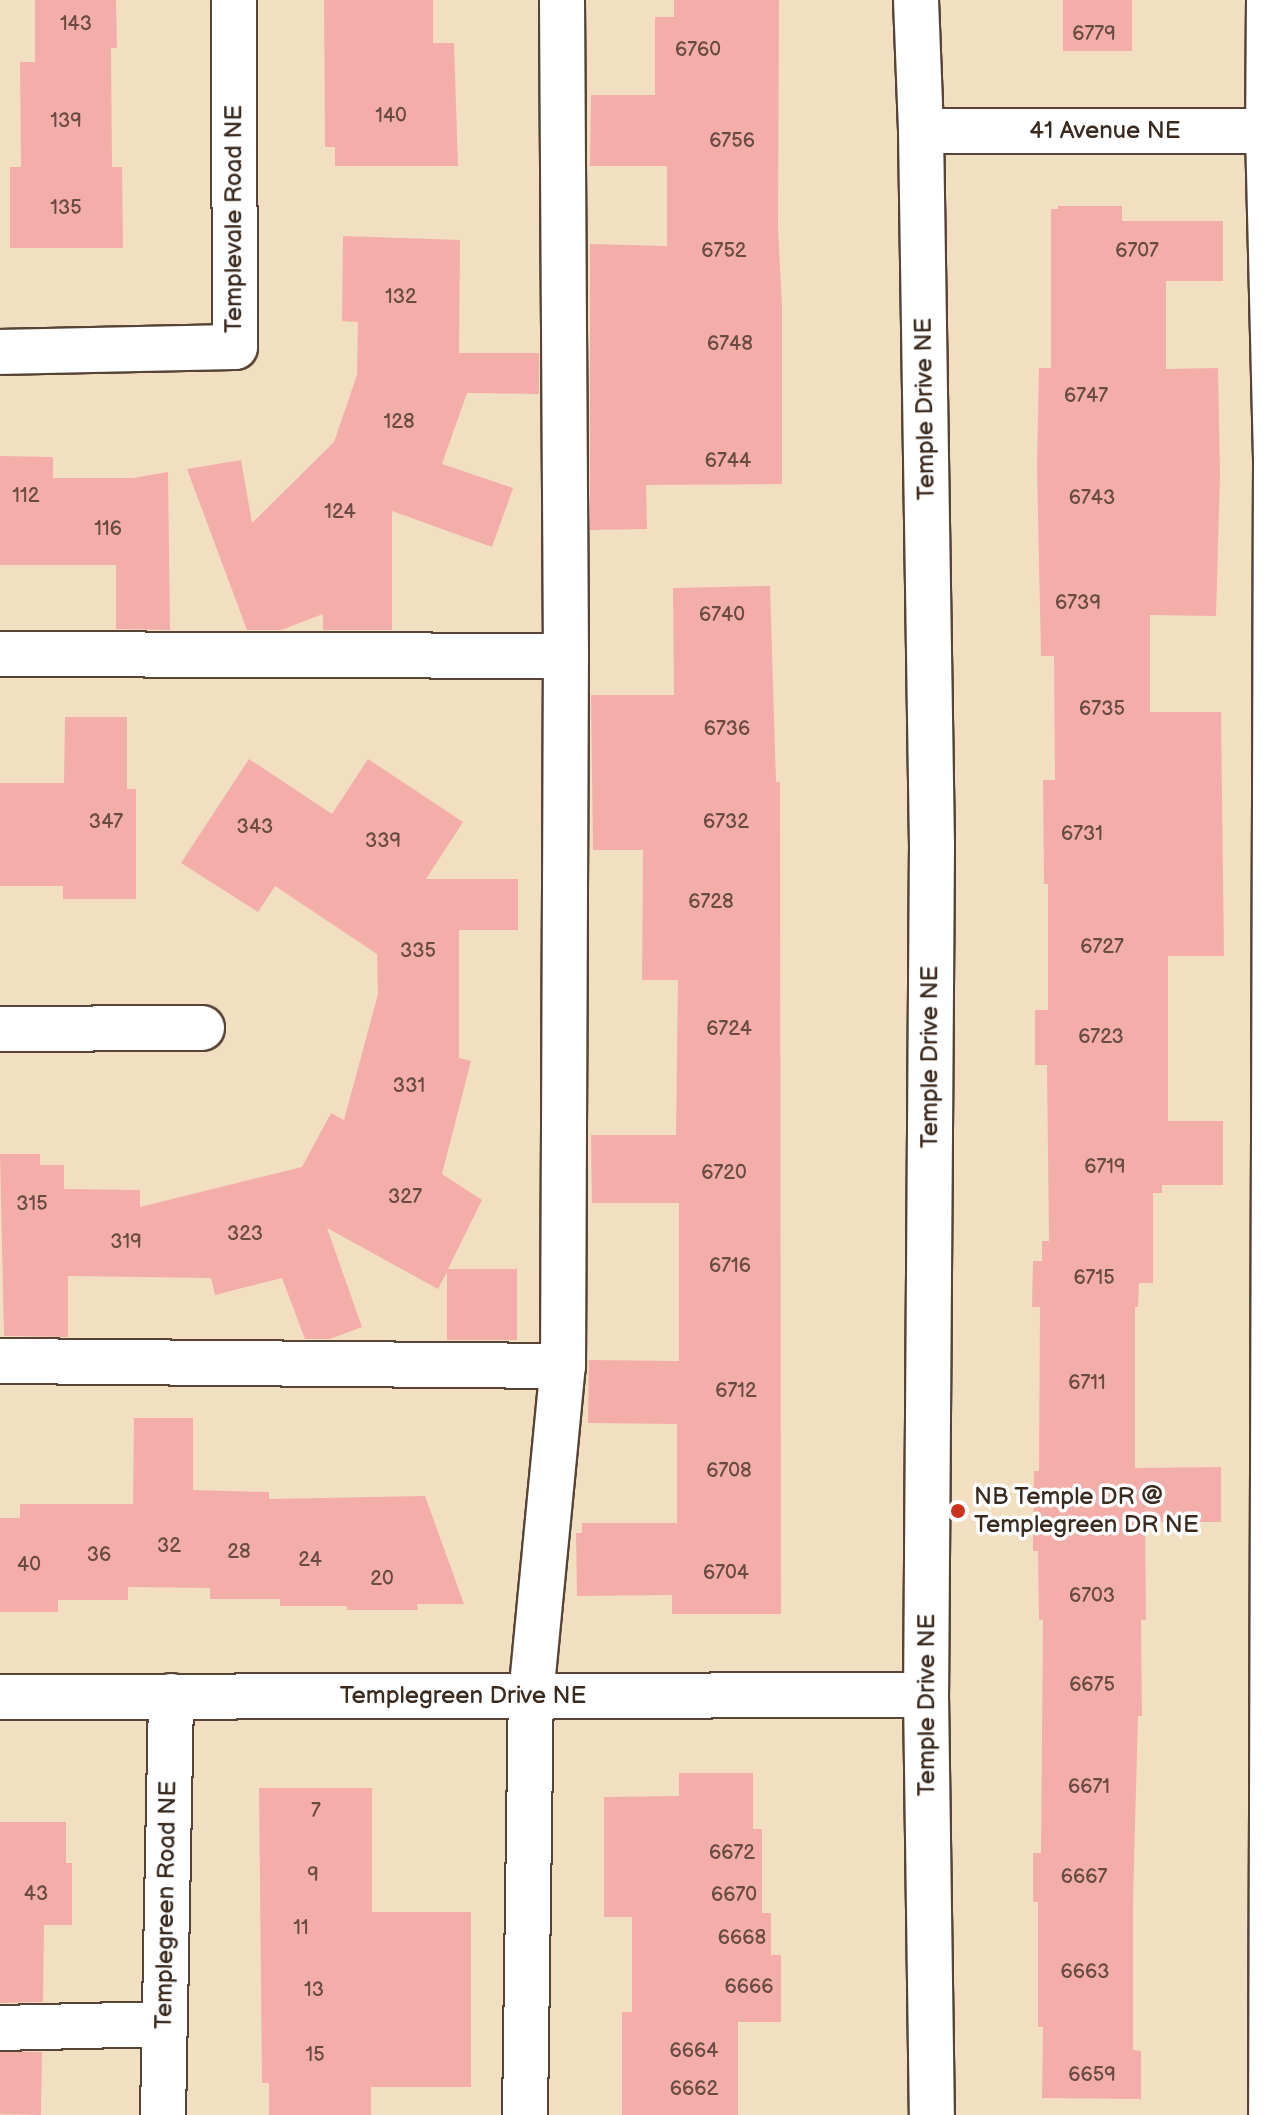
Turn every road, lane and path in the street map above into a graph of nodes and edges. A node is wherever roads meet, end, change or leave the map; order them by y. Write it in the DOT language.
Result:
graph roads {
  1 [pos="234,0"];
  2 [pos="562,0"];
  3 [pos="916,0"];
  4 [pos="1269,0"];
  5 [pos="921,131"];
  6 [pos="1278,131"];
  7 [pos="0,352"];
  8 [pos="1282,465"];
  9 [pos="0,654"];
  10 [pos="566,656"];
  11 [pos="202,1028"];
  12 [pos="0,1029"];
  13 [pos="0,1361"];
  14 [pos="563,1366"];
  15 [pos="926,1695"];
  16 [pos="171,1696"];
  17 [pos="531,1696"];
  18 [pos="0,1697"];
  19 [pos="163,2024"];
  20 [pos="0,2028"];
  21 [pos="163,2115"];
  22 [pos="525,2115"];
  23 [pos="932,2115"];
  24 [pos="1271,2115"];
  1 -- 7 [label="street, Templevale Road NE"];
  2 -- 10 [label="street"];
  3 -- 5 [label="street, Temple Drive NE"];
  4 -- 6 [label="street"];
  5 -- 6 [label="street, 41 Avenue NE"];
  5 -- 15 [label="street, Temple Drive NE"];
  6 -- 8 [label="street"];
  8 -- 24 [label="street"];
  9 -- 10 [label="street"];
  10 -- 14 [label="street"];
  11 -- 12 [label="street"];
  13 -- 14 [label="street"];
  14 -- 17 [label="street"];
  15 -- 17 [label="street, Templegreen Drive NE"];
  15 -- 23 [label="street, Temple Drive NE"];
  16 -- 17 [label="street, Templegreen Drive NE"];
  16 -- 18 [label="street, Templegreen Drive NE"];
  16 -- 19 [label="street, Templegreen Road NE"];
  17 -- 22 [label="street"];
  19 -- 20 [label="street"];
  19 -- 21 [label="street, Templegreen Road NE"];
}
